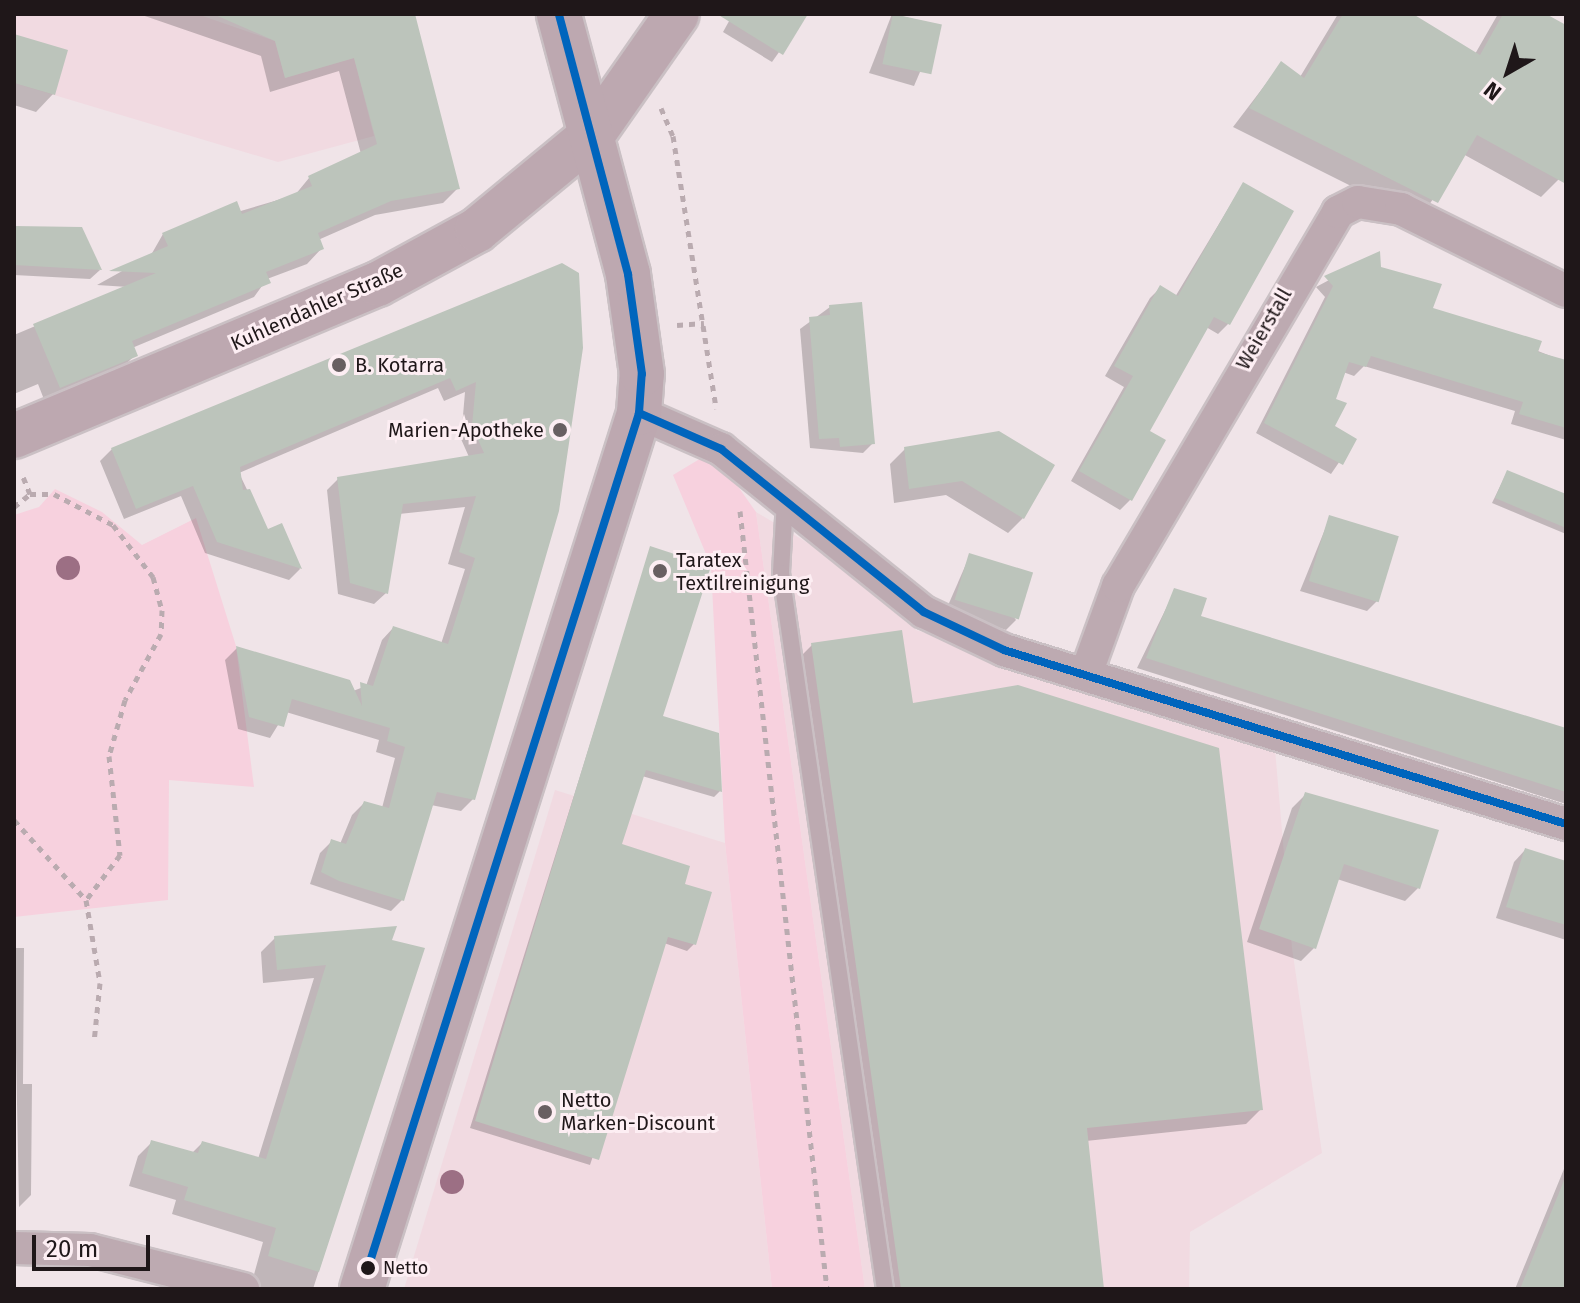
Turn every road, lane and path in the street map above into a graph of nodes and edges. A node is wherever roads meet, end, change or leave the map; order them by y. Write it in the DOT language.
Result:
graph roads {
  1 [pos="559,14"];
  2 [pos="677,14"];
  3 [pos="642,68"];
  4 [pos="593,134"];
  5 [pos="1566,291"];
  6 [pos="639,413"];
  7 [pos="721,449"];
  8 [pos="17,452"];
  9 [pos="30,494"];
  10 [pos="785,501"];
  11 [pos="14,507"];
  12 [pos="1086,674"];
  13 [pos="14,820"];
  14 [pos="1566,824"];
  15 [pos="86,900"];
  16 [pos="94,1042"];
  17 [pos="14,1248"];
  18 [pos="243,1289"];
  19 [pos="362,1289"];
  20 [pos="827,1289"];
  21 [pos="885,1289"];
  1 -- 4 [label="main road"];
  2 -- 3 [label="main road, Kuhlendahler Straße"];
  3 -- 4 [label="main road, Kuhlendahler Straße"];
  3 -- 7 [label="path"];
  4 -- 6 [label="main road"];
  4 -- 8 [label="main road, Kuhlendahler Straße"];
  5 -- 12 [label="street, Weierstall"];
  6 -- 7 [label="street"];
  6 -- 19 [label="main road"];
  7 -- 10 [label="street"];
  7 -- 20 [label="path"];
  8 -- 9 [label="path"];
  9 -- 11 [label="path"];
  9 -- 15 [label="path"];
  10 -- 12 [label="street"];
  10 -- 21 [label="lane"];
  12 -- 14 [label="street"];
  13 -- 15 [label="path"];
  15 -- 16 [label="path"];
  17 -- 18 [label="street"];
}
